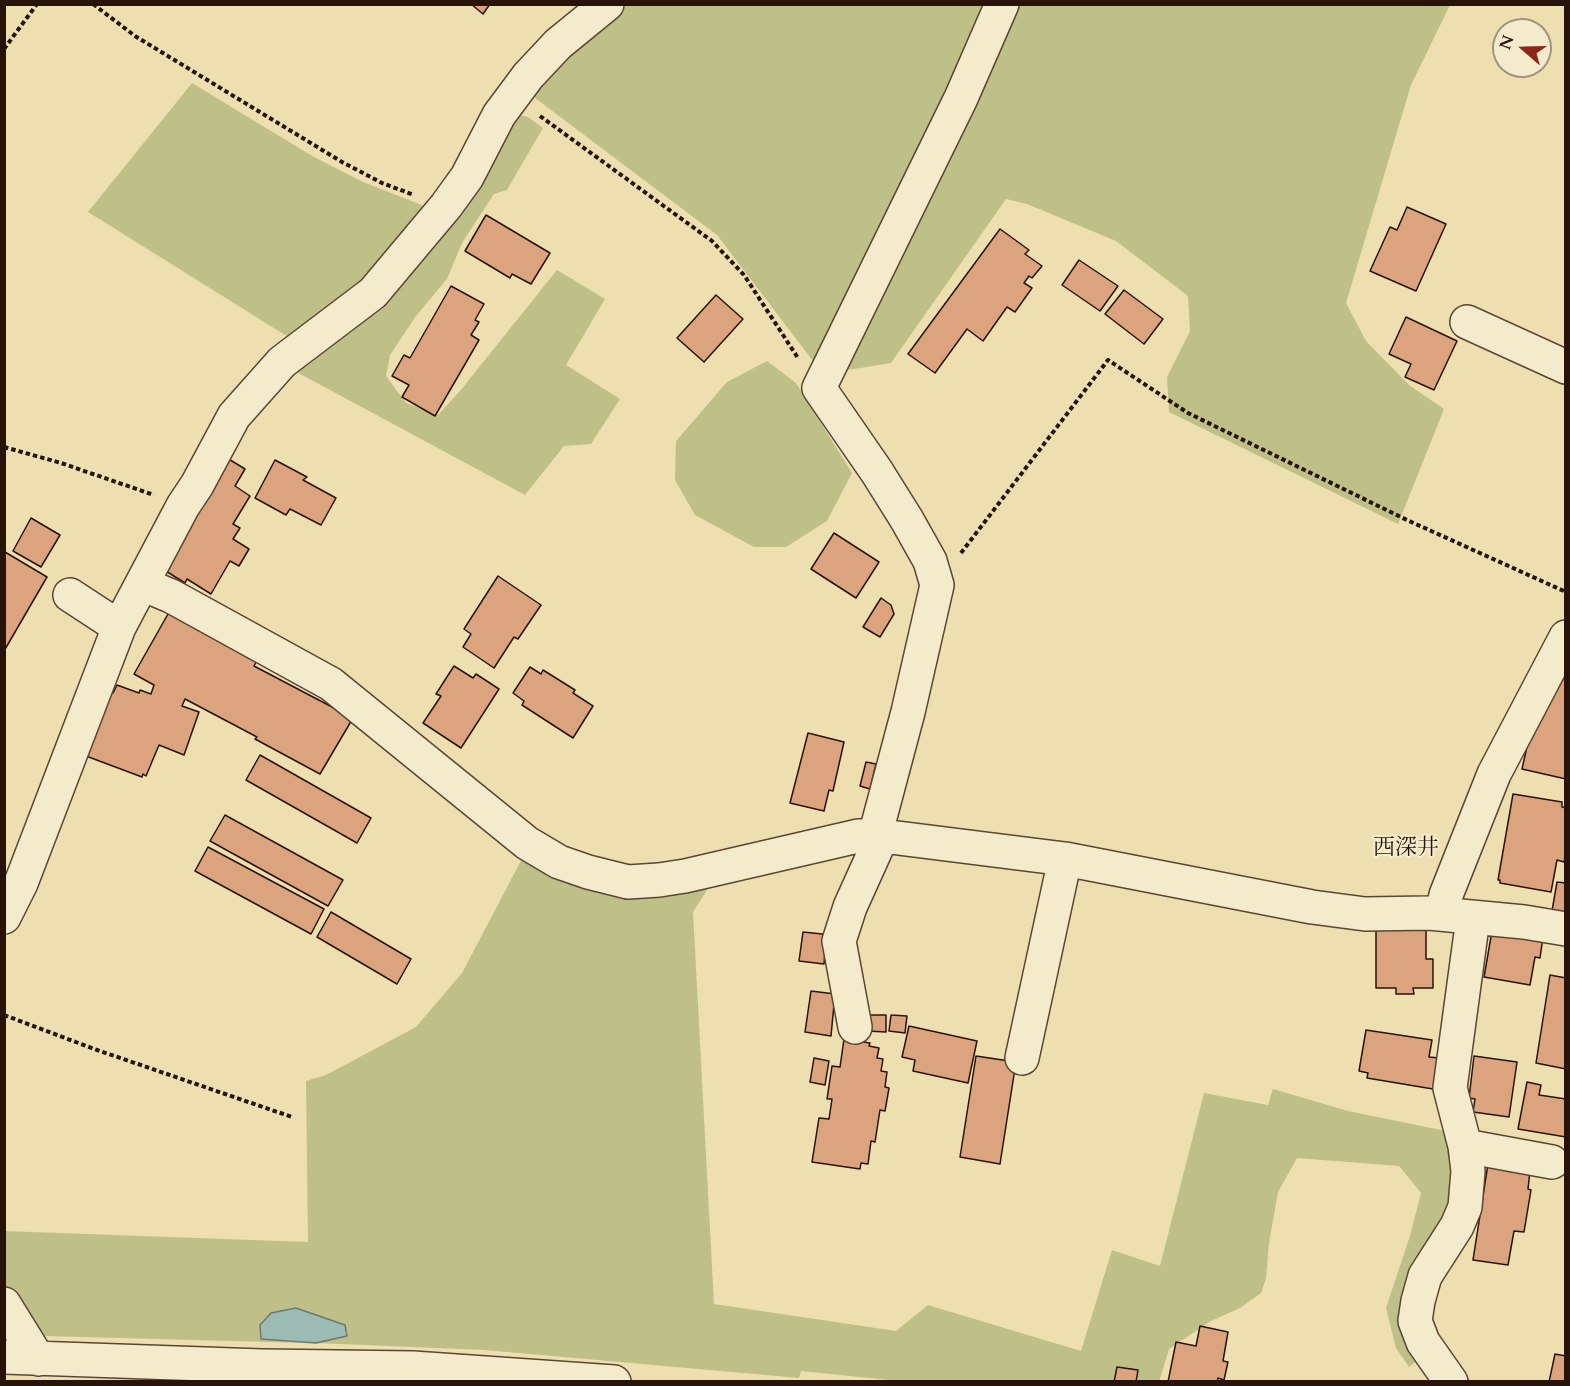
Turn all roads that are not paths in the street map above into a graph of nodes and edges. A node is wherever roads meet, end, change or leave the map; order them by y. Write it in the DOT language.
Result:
graph roads {
  1 [pos="607,4"];
  2 [pos="1002,4"];
  3 [pos="1467,322"];
  4 [pos="1566,367"];
  5 [pos="142,584"];
  6 [pos="70,595"];
  7 [pos="119,627"];
  8 [pos="1566,637"];
  9 [pos="878,836"];
  10 [pos="1065,859"];
  11 [pos="1457,916"];
  12 [pos="4,917"];
  13 [pos="1566,929"];
  14 [pos="855,1027"];
  15 [pos="1022,1058"];
  16 [pos="1465,1146"];
  17 [pos="1552,1162"];
  18 [pos="4,1304"];
  19 [pos="4,1357"];
  20 [pos="38,1359"];
  21 [pos="264,1374"];
  22 [pos="614,1382"];
  23 [pos="1451,1382"];
  1 -- 5 [label="street"];
  2 -- 9 [label="street"];
  3 -- 4 [label="street"];
  5 -- 7 [label="street"];
  5 -- 9 [label="street"];
  6 -- 7 [label="street"];
  7 -- 12 [label="street"];
  8 -- 11 [label="street"];
  9 -- 10 [label="street"];
  9 -- 14 [label="street"];
  10 -- 11 [label="street"];
  10 -- 15 [label="street"];
  11 -- 13 [label="street"];
  11 -- 16 [label="street"];
  16 -- 17 [label="street"];
  16 -- 23 [label="street"];
  18 -- 20 [label="street"];
  19 -- 20 [label="street"];
  20 -- 21 [label="street"];
  21 -- 22 [label="street"];
}
